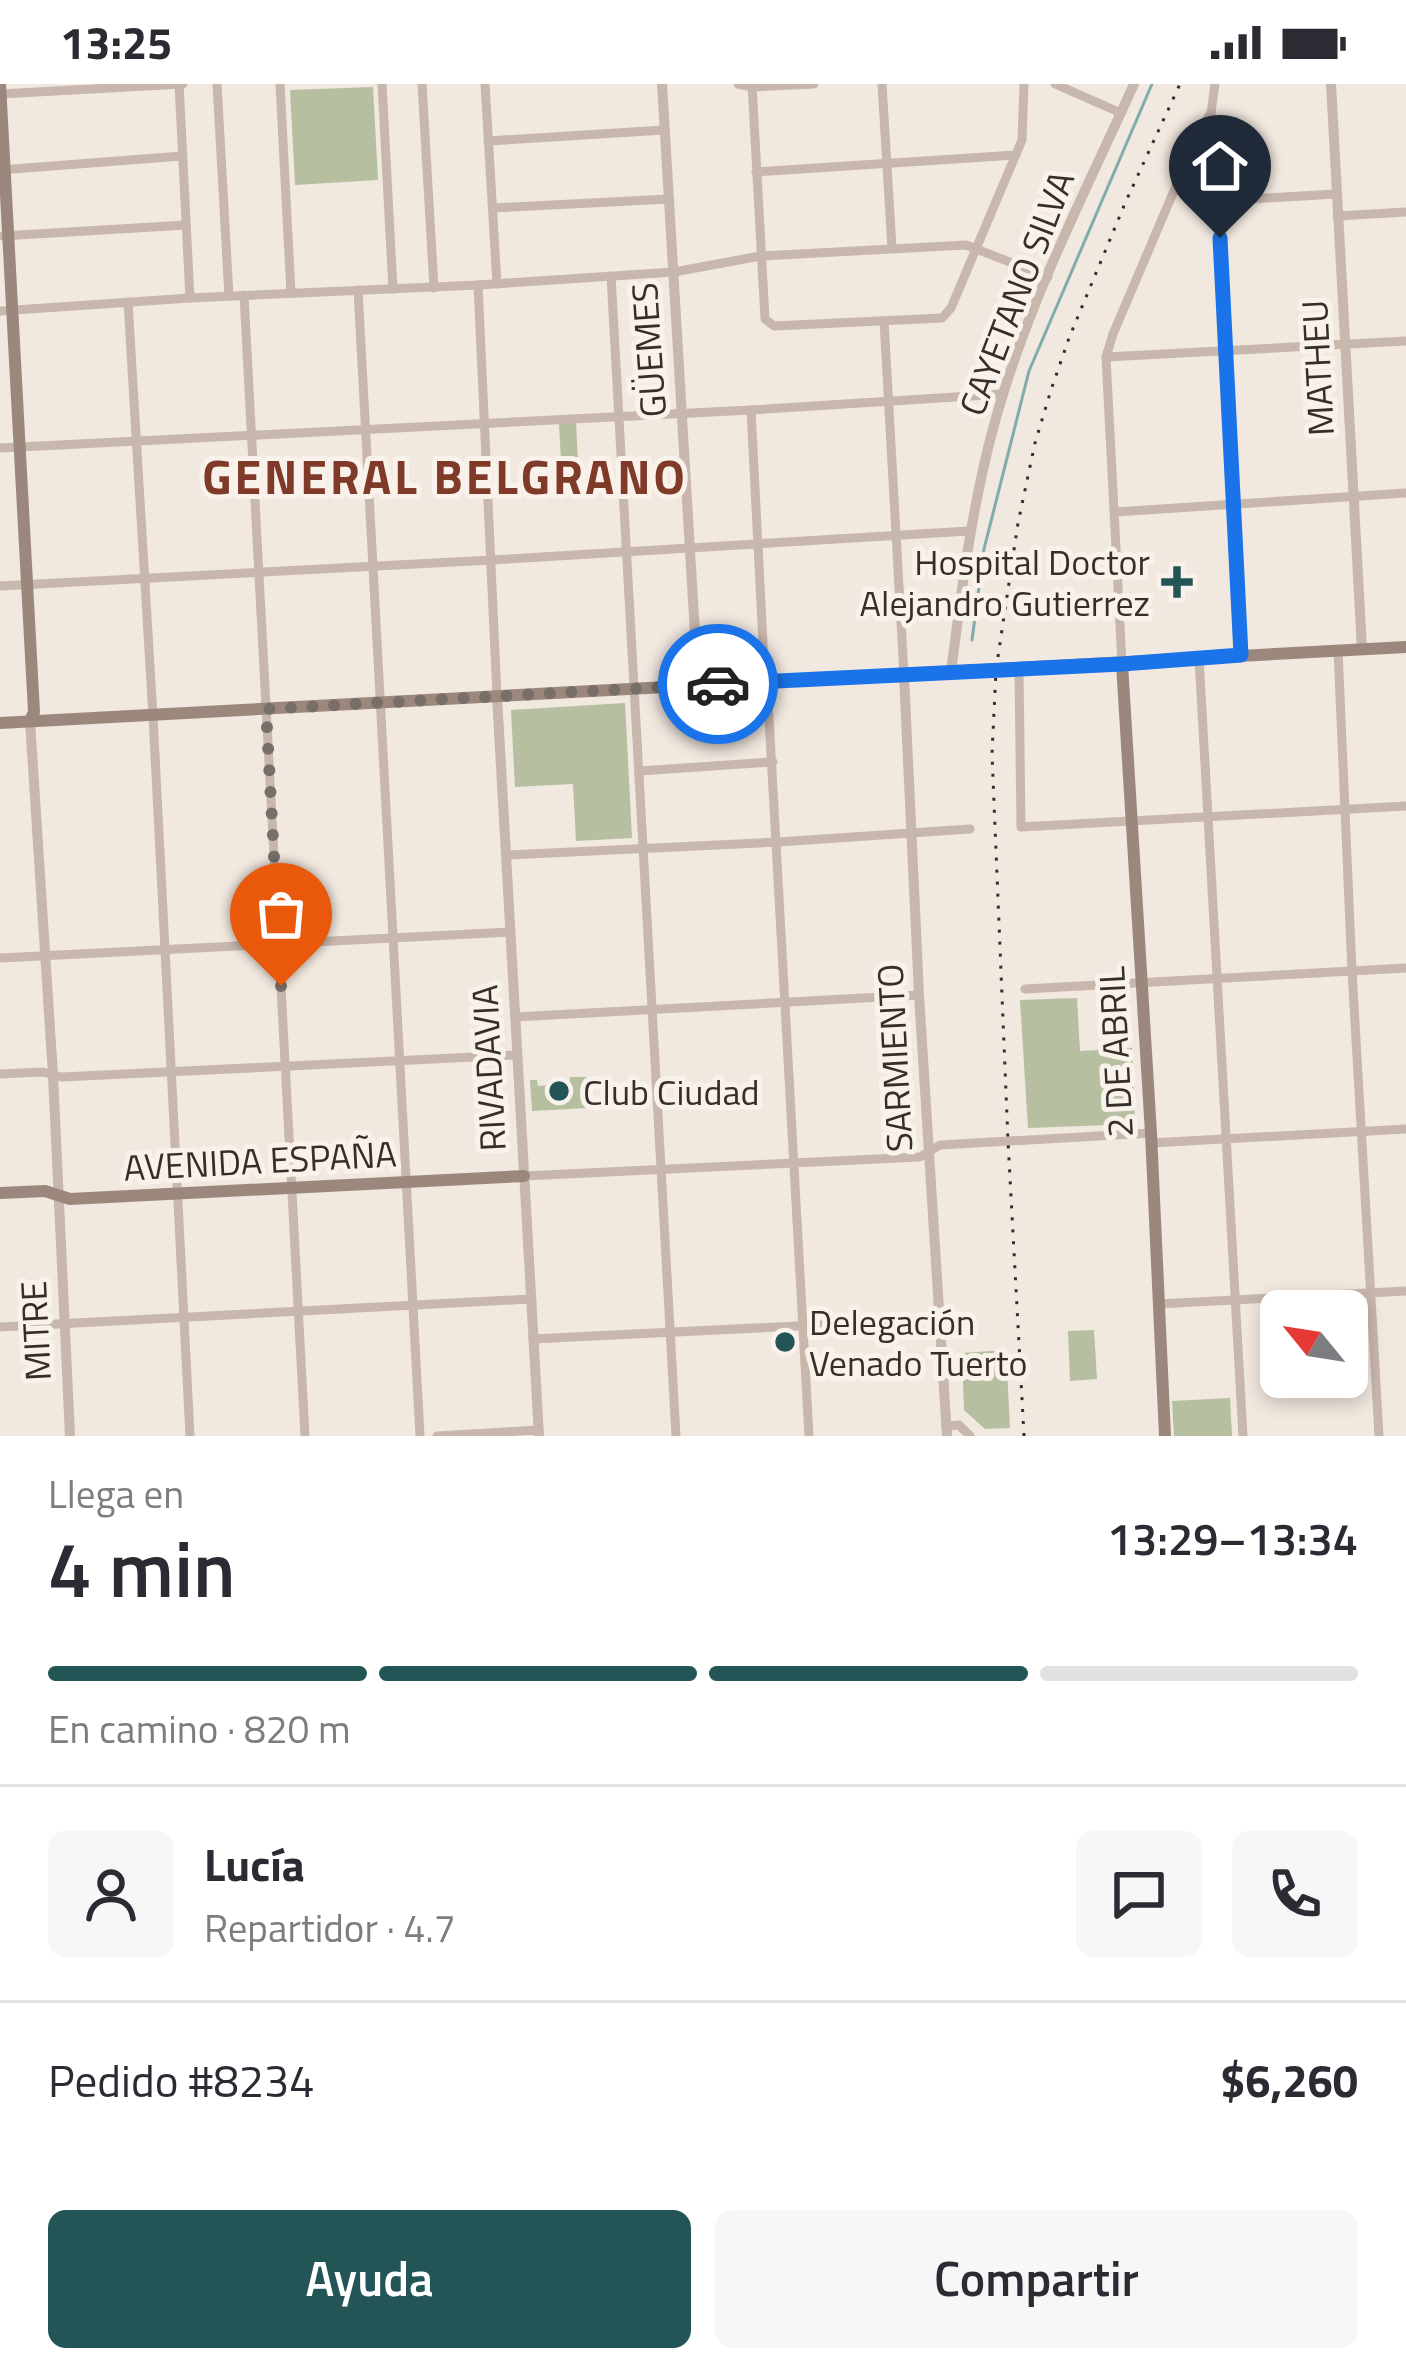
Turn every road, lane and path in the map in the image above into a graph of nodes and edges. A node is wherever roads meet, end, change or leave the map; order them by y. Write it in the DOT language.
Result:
graph roads {
  1 [pos="0,84"];
  2 [pos="180,84"];
  3 [pos="217,84"];
  4 [pos="280,84"];
  5 [pos="382,84"];
  6 [pos="422,84"];
  7 [pos="485,84"];
  8 [pos="662,84"];
  9 [pos="738,84"];
  10 [pos="814,84"];
  11 [pos="882,84"];
  12 [pos="1024,84"];
  13 [pos="1055,84"];
  14 [pos="1134,84"];
  15 [pos="1215,84"];
  16 [pos="1331,84"];
  17 [pos="1343,84"];
  18 [pos="752,86"];
  19 [pos="0,94"];
  20 [pos="1121,113"];
  21 [pos="1211,113"];
  22 [pos="664,130"];
  23 [pos="488,141"];
  24 [pos="1016,155"];
  25 [pos="182,156"];
  26 [pos="887,163"];
  27 [pos="2,169"];
  28 [pos="756,172"];
  29 [pos="1336,194"];
  30 [pos="668,199"];
  31 [pos="1217,201"];
  32 [pos="493,208"];
  33 [pos="0,209"];
  34 [pos="1406,212"];
  35 [pos="1337,216"];
  36 [pos="186,225"];
  37 [pos="5,235"];
  38 [pos="892,248"];
  39 [pos="977,249"];
  40 [pos="760,256"];
  41 [pos="674,272"];
  42 [pos="611,276"];
  43 [pos="1048,277"];
  44 [pos="497,284"];
  45 [pos="478,285"];
  46 [pos="434,288"];
  47 [pos="393,289"];
  48 [pos="358,290"];
  49 [pos="291,293"];
  50 [pos="244,295"];
  51 [pos="229,296"];
  52 [pos="190,298"];
  53 [pos="128,302"];
  54 [pos="6,311"];
  55 [pos="884,321"];
  56 [pos="1406,341"];
  57 [pos="1346,345"];
  58 [pos="1227,351"];
  59 [pos="1106,357"];
  60 [pos="1003,394"];
  61 [pos="888,402"];
  62 [pos="751,410"];
  63 [pos="682,413"];
  64 [pos="620,416"];
  65 [pos="486,424"];
  66 [pos="365,429"];
  67 [pos="250,434"];
  68 [pos="136,440"];
  69 [pos="10,447"];
  70 [pos="1406,493"];
  71 [pos="1354,496"];
  72 [pos="1233,504"];
  73 [pos="1115,512"];
  74 [pos="969,531"];
  75 [pos="897,536"];
  76 [pos="758,544"];
  77 [pos="690,547"];
  78 [pos="627,551"];
  79 [pos="492,560"];
  80 [pos="373,567"];
  81 [pos="257,572"];
  82 [pos="144,579"];
  83 [pos="23,585"];
  84 [pos="0,586"];
  85 [pos="1406,647"];
  86 [pos="1362,649"];
  87 [pos="1338,650"];
  88 [pos="1241,655"];
  89 [pos="1199,658"];
  90 [pos="1122,664"];
  91 [pos="1019,669"];
  92 [pos="951,672"];
  93 [pos="904,675"];
  94 [pos="766,682"];
  95 [pos="698,685"];
  96 [pos="634,688"];
  97 [pos="497,696"];
  98 [pos="381,703"];
  99 [pos="266,709"];
  100 [pos="153,716"];
  101 [pos="30,721"];
  102 [pos="0,723"];
  103 [pos="773,762"];
  104 [pos="639,771"];
  105 [pos="1406,806"];
  106 [pos="1345,809"];
  107 [pos="1209,816"];
  108 [pos="1132,822"];
  109 [pos="970,829"];
  110 [pos="913,834"];
  111 [pos="778,842"];
  112 [pos="643,850"];
  113 [pos="506,855"];
  114 [pos="510,932"];
  115 [pos="393,938"];
  116 [pos="279,944"];
  117 [pos="163,950"];
  118 [pos="45,955"];
  119 [pos="0,958"];
  120 [pos="1406,968"];
  121 [pos="1352,971"];
  122 [pos="1219,980"];
  123 [pos="1141,983"];
  124 [pos="1025,989"];
  125 [pos="919,995"];
  126 [pos="784,1002"];
  127 [pos="651,1011"];
  128 [pos="515,1017"];
  129 [pos="517,1055"];
  130 [pos="399,1061"];
  131 [pos="285,1068"];
  132 [pos="170,1072"];
  133 [pos="0,1074"];
  134 [pos="53,1075"];
  135 [pos="1406,1129"];
  136 [pos="1362,1131"];
  137 [pos="1151,1138"];
  138 [pos="1227,1139"];
  139 [pos="930,1151"];
  140 [pos="794,1164"];
  141 [pos="661,1170"];
  142 [pos="524,1176"];
  143 [pos="406,1182"];
  144 [pos="293,1189"];
  145 [pos="0,1193"];
  146 [pos="176,1195"];
  147 [pos="58,1196"];
  148 [pos="1406,1291"];
  149 [pos="1370,1293"];
  150 [pos="530,1299"];
  151 [pos="1234,1300"];
  152 [pos="412,1304"];
  153 [pos="1158,1304"];
  154 [pos="298,1311"];
  155 [pos="184,1318"];
  156 [pos="939,1319"];
  157 [pos="64,1324"];
  158 [pos="803,1324"];
  159 [pos="0,1327"];
  160 [pos="669,1332"];
  161 [pos="533,1339"];
  162 [pos="946,1431"];
  163 [pos="538,1433"];
  164 [pos="70,1436"];
  165 [pos="190,1436"];
  166 [pos="305,1436"];
  167 [pos="420,1436"];
  168 [pos="437,1436"];
  169 [pos="676,1436"];
  170 [pos="809,1436"];
  171 [pos="970,1436"];
  172 [pos="1165,1436"];
  173 [pos="1243,1436"];
  174 [pos="1379,1436"];
  1 -- 19 [label="main road"];
  2 -- 19 [label="street"];
  2 -- 25 [label="street"];
  3 -- 51 [label="street"];
  4 -- 49 [label="street"];
  5 -- 47 [label="street"];
  6 -- 46 [label="street"];
  7 -- 23 [label="street"];
  8 -- 22 [label="street, GÜEMES"];
  9 -- 18 [label="street"];
  10 -- 18 [label="street"];
  11 -- 26 [label="street"];
  12 -- 24 [label="street"];
  13 -- 20 [label="street"];
  14 -- 20 [label="street, CAYETANO SILVA"];
  15 -- 21 [label="street"];
  16 -- 17 [label="street"];
  16 -- 29 [label="street, MATHEU"];
  18 -- 28 [label="street"];
  19 -- 27 [label="main road"];
  20 -- 43 [label="street, CAYETANO SILVA"];
  21 -- 31 [label="street"];
  21 -- 59 [label="street"];
  22 -- 23 [label="street"];
  22 -- 30 [label="street, GÜEMES"];
  23 -- 32 [label="street"];
  24 -- 26 [label="street"];
  24 -- 39 [label="street"];
  25 -- 27 [label="street"];
  25 -- 36 [label="street"];
  26 -- 28 [label="street"];
  26 -- 38 [label="street"];
  27 -- 37 [label="main road"];
  28 -- 40 [label="street"];
  29 -- 31 [label="street"];
  29 -- 35 [label="street, MATHEU"];
  30 -- 32 [label="street"];
  30 -- 41 [label="street, GÜEMES"];
  31 -- 58 [label="street"];
  32 -- 44 [label="street"];
  33 -- 37 [label="main road"];
  34 -- 35 [label="street"];
  35 -- 57 [label="street, MATHEU"];
  36 -- 37 [label="street"];
  36 -- 52 [label="street"];
  37 -- 54 [label="main road"];
  38 -- 39 [label="street"];
  38 -- 40 [label="street"];
  39 -- 43 [label="street"];
  39 -- 55 [label="street"];
  40 -- 41 [label="street"];
  40 -- 55 [label="street"];
  41 -- 42 [label="street"];
  41 -- 63 [label="street, GÜEMES"];
  42 -- 44 [label="street"];
  42 -- 64 [label="street"];
  43 -- 60 [label="street, CAYETANO SILVA"];
  44 -- 45 [label="street"];
  45 -- 46 [label="street"];
  45 -- 65 [label="street"];
  46 -- 47 [label="street"];
  47 -- 48 [label="street"];
  48 -- 49 [label="street"];
  48 -- 66 [label="street"];
  49 -- 50 [label="street"];
  50 -- 51 [label="street"];
  50 -- 67 [label="street"];
  51 -- 52 [label="street"];
  52 -- 53 [label="street"];
  53 -- 54 [label="street"];
  53 -- 68 [label="street"];
  54 -- 69 [label="main road"];
  55 -- 61 [label="street"];
  56 -- 57 [label="street"];
  57 -- 58 [label="street"];
  57 -- 71 [label="street, MATHEU"];
  58 -- 59 [label="street"];
  58 -- 72 [label="street"];
  59 -- 73 [label="street"];
  60 -- 61 [label="street"];
  60 -- 74 [label="street, CAYETANO SILVA"];
  61 -- 62 [label="street"];
  61 -- 75 [label="street"];
  62 -- 63 [label="street"];
  62 -- 76 [label="street"];
  63 -- 64 [label="street"];
  63 -- 77 [label="street, GÜEMES"];
  64 -- 65 [label="street"];
  64 -- 78 [label="street"];
  65 -- 66 [label="street"];
  65 -- 79 [label="street"];
  66 -- 67 [label="street"];
  66 -- 80 [label="street"];
  67 -- 68 [label="street"];
  67 -- 81 [label="street"];
  68 -- 69 [label="street"];
  68 -- 82 [label="street"];
  69 -- 83 [label="main road"];
  70 -- 71 [label="street"];
  71 -- 72 [label="street"];
  71 -- 86 [label="street, MATHEU"];
  72 -- 73 [label="street"];
  72 -- 88 [label="street"];
  73 -- 90 [label="street"];
  74 -- 75 [label="street"];
  74 -- 92 [label="street, CAYETANO SILVA"];
  75 -- 76 [label="street"];
  75 -- 93 [label="street"];
  76 -- 77 [label="street"];
  76 -- 94 [label="street"];
  77 -- 78 [label="street"];
  77 -- 95 [label="street, GÜEMES"];
  78 -- 79 [label="street"];
  78 -- 96 [label="street"];
  79 -- 80 [label="street"];
  79 -- 97 [label="street"];
  80 -- 81 [label="street"];
  80 -- 98 [label="street"];
  81 -- 82 [label="street"];
  81 -- 99 [label="street"];
  82 -- 83 [label="street"];
  82 -- 100 [label="street"];
  83 -- 84 [label="street"];
  83 -- 101 [label="main road"];
  85 -- 86 [label="main road"];
  86 -- 87 [label="main road"];
  87 -- 88 [label="main road"];
  87 -- 106 [label="street"];
  88 -- 89 [label="main road"];
  89 -- 90 [label="main road"];
  89 -- 107 [label="street"];
  90 -- 91 [label="main road"];
  90 -- 108 [label="main road, 2 DE ABRIL"];
  91 -- 92 [label="main road"];
  91 -- 108 [label="street"];
  92 -- 93 [label="main road"];
  93 -- 94 [label="main road"];
  93 -- 110 [label="street, SARMIENTO"];
  94 -- 95 [label="main road"];
  94 -- 103 [label="street"];
  95 -- 96 [label="main road"];
  96 -- 97 [label="main road"];
  96 -- 104 [label="street"];
  97 -- 98 [label="main road"];
  97 -- 113 [label="street, RIVADAVIA"];
  98 -- 99 [label="main road"];
  98 -- 115 [label="street"];
  99 -- 100 [label="main road"];
  99 -- 116 [label="street"];
  100 -- 101 [label="main road"];
  100 -- 117 [label="street"];
  101 -- 102 [label="main road"];
  101 -- 118 [label="street, MITRE"];
  103 -- 104 [label="street"];
  103 -- 111 [label="street"];
  104 -- 112 [label="street"];
  105 -- 106 [label="street"];
  106 -- 107 [label="street"];
  106 -- 121 [label="street"];
  107 -- 108 [label="street"];
  107 -- 122 [label="street"];
  108 -- 123 [label="main road, 2 DE ABRIL"];
  109 -- 110 [label="street"];
  110 -- 111 [label="street"];
  110 -- 125 [label="street, SARMIENTO"];
  111 -- 112 [label="street"];
  111 -- 126 [label="street"];
  112 -- 113 [label="street"];
  112 -- 127 [label="street"];
  113 -- 114 [label="street, RIVADAVIA"];
  114 -- 115 [label="street"];
  114 -- 128 [label="street, RIVADAVIA"];
  115 -- 116 [label="street"];
  115 -- 130 [label="street"];
  116 -- 117 [label="street"];
  116 -- 131 [label="street"];
  117 -- 118 [label="street"];
  117 -- 132 [label="street"];
  118 -- 119 [label="street"];
  118 -- 134 [label="street, MITRE"];
  120 -- 121 [label="street"];
  121 -- 122 [label="street"];
  121 -- 136 [label="street"];
  122 -- 123 [label="street"];
  122 -- 138 [label="street"];
  123 -- 124 [label="street"];
  123 -- 137 [label="main road, 2 DE ABRIL"];
  125 -- 126 [label="street"];
  125 -- 139 [label="street, SARMIENTO"];
  126 -- 127 [label="street"];
  126 -- 140 [label="street"];
  127 -- 128 [label="street"];
  127 -- 141 [label="street"];
  128 -- 129 [label="street, RIVADAVIA"];
  129 -- 130 [label="street"];
  129 -- 142 [label="street, RIVADAVIA"];
  130 -- 131 [label="street"];
  130 -- 143 [label="street"];
  131 -- 132 [label="street"];
  131 -- 144 [label="street"];
  132 -- 134 [label="street"];
  132 -- 146 [label="street"];
  133 -- 134 [label="street"];
  134 -- 147 [label="street, MITRE"];
  135 -- 136 [label="street"];
  136 -- 138 [label="street"];
  136 -- 149 [label="street"];
  137 -- 138 [label="street"];
  137 -- 139 [label="street"];
  137 -- 153 [label="main road, 2 DE ABRIL"];
  138 -- 151 [label="street"];
  139 -- 140 [label="street"];
  139 -- 156 [label="street, SARMIENTO"];
  140 -- 141 [label="street"];
  140 -- 158 [label="street"];
  141 -- 142 [label="street"];
  141 -- 160 [label="street"];
  142 -- 143 [label="main road, AVENIDA ESPAÑA"];
  142 -- 150 [label="street, RIVADAVIA"];
  143 -- 144 [label="main road, AVENIDA ESPAÑA"];
  143 -- 152 [label="street"];
  144 -- 146 [label="main road, AVENIDA ESPAÑA"];
  144 -- 154 [label="street"];
  145 -- 147 [label="main road, AVENIDA ESPAÑA"];
  146 -- 147 [label="main road, AVENIDA ESPAÑA"];
  146 -- 155 [label="street"];
  147 -- 157 [label="street, MITRE"];
  148 -- 149 [label="street"];
  149 -- 151 [label="street"];
  149 -- 174 [label="street"];
  150 -- 152 [label="street"];
  150 -- 161 [label="street, RIVADAVIA"];
  151 -- 153 [label="street"];
  151 -- 173 [label="street"];
  152 -- 154 [label="street"];
  152 -- 167 [label="street"];
  153 -- 172 [label="main road, 2 DE ABRIL"];
  154 -- 155 [label="street"];
  154 -- 166 [label="street"];
  155 -- 157 [label="street"];
  155 -- 165 [label="street"];
  156 -- 158 [label="street"];
  156 -- 162 [label="street, SARMIENTO"];
  157 -- 159 [label="street"];
  157 -- 164 [label="street, MITRE"];
  158 -- 160 [label="street"];
  158 -- 170 [label="street"];
  160 -- 161 [label="street"];
  160 -- 169 [label="street"];
  161 -- 163 [label="street, RIVADAVIA"];
  162 -- 171 [label="street"];
  163 -- 168 [label="street"];
}
